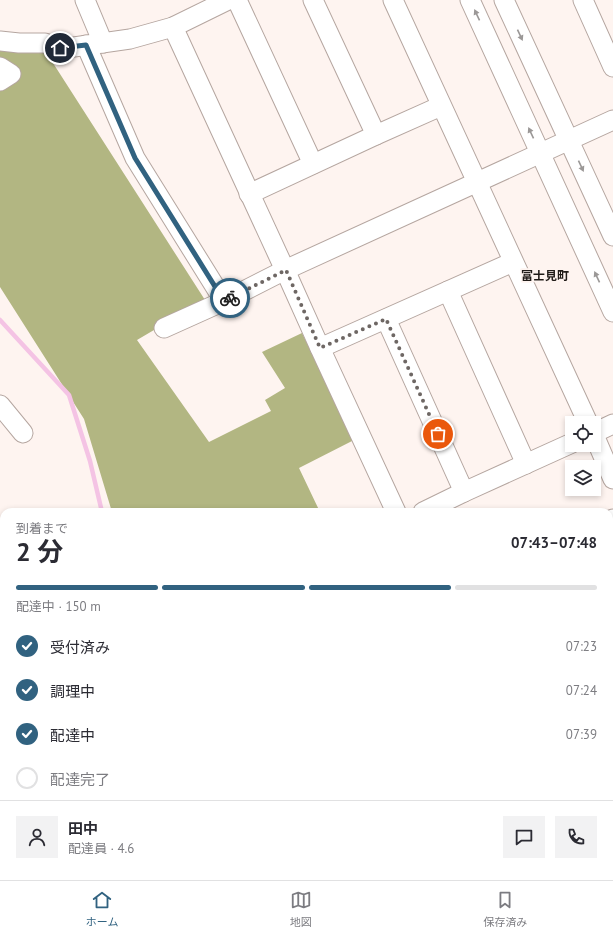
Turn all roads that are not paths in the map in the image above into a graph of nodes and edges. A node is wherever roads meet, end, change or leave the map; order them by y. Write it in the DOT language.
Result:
graph roads {
  1 [pos="85,0"];
  2 [pos="228,0"];
  3 [pos="237,0"];
  4 [pos="313,0"];
  5 [pos="393,0"];
  6 [pos="470,0"];
  7 [pos="504,0"];
  8 [pos="582,0"];
  9 [pos="173,28"];
  10 [pos="0,41"];
  11 [pos="94,44"];
  12 [pos="0,67"];
  13 [pos="613,67"];
  14 [pos="0,81"];
  15 [pos="441,106"];
  16 [pos="613,120"];
  17 [pos="376,135"];
  18 [pos="569,140"];
  19 [pos="540,153"];
  20 [pos="313,164"];
  21 [pos="477,183"];
  22 [pos="249,194"];
  23 [pos="613,236"];
  24 [pos="513,262"];
  25 [pos="286,270"];
  26 [pos="448,291"];
  27 [pos="224,301"];
  28 [pos="613,312"];
  29 [pos="386,319"];
  30 [pos="164,328"];
  31 [pos="320,348"];
  32 [pos="0,405"];
  33 [pos="585,416"];
  34 [pos="613,424"];
  35 [pos="601,430"];
  36 [pos="23,433"];
  37 [pos="565,446"];
  38 [pos="601,450"];
  39 [pos="526,464"];
  40 [pos="613,478"];
  41 [pos="464,492"];
  42 [pos="394,508"];
  43 [pos="431,508"];
  1 -- 11 [label="street"];
  2 -- 9 [label="street"];
  3 -- 20 [label="street"];
  4 -- 17 [label="street"];
  5 -- 15 [label="street"];
  19 -- 6 [label="street, one-way"];
  7 -- 18 [label="street, one-way"];
  8 -- 13 [label="street"];
  9 -- 11 [label="street"];
  9 -- 22 [label="street"];
  10 -- 11 [label="street"];
  11 -- 27 [label="street"];
  12 -- 14 [label="street"];
  15 -- 17 [label="street"];
  15 -- 21 [label="street"];
  16 -- 18 [label="street"];
  17 -- 20 [label="street"];
  18 -- 19 [label="street"];
  18 -- 23 [label="street, one-way"];
  19 -- 21 [label="street"];
  28 -- 19 [label="street, one-way"];
  20 -- 22 [label="street"];
  21 -- 24 [label="street"];
  21 -- 25 [label="street"];
  22 -- 25 [label="street"];
  24 -- 26 [label="street"];
  24 -- 33 [label="street"];
  25 -- 27 [label="street"];
  25 -- 31 [label="street"];
  26 -- 29 [label="street"];
  26 -- 39 [label="street"];
  27 -- 30 [label="street"];
  29 -- 31 [label="street"];
  29 -- 41 [label="street"];
  31 -- 42 [label="street"];
  32 -- 36 [label="street"];
  34 -- 35 [label="street"];
  37 -- 39 [label="street"];
  38 -- 40 [label="street"];
  39 -- 41 [label="street"];
  41 -- 43 [label="street"];
}
